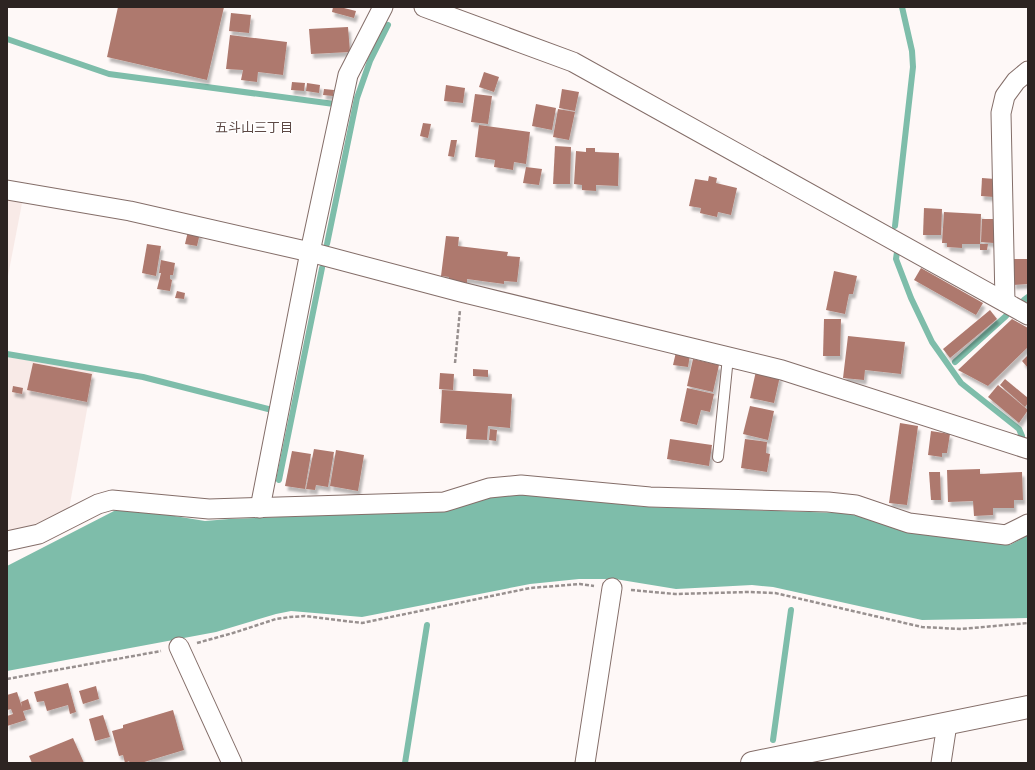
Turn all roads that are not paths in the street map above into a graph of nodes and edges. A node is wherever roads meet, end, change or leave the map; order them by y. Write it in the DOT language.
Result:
graph roads {
  1 [pos="383,7"];
  2 [pos="424,7"];
  3 [pos="1028,72"];
  4 [pos="7,190"];
  5 [pos="310,252"];
  6 [pos="1005,302"];
  7 [pos="1028,315"];
  8 [pos="728,357"];
  9 [pos="1028,449"];
  10 [pos="718,458"];
  11 [pos="260,508"];
  12 [pos="1028,524"];
  13 [pos="7,541"];
  14 [pos="612,588"];
  15 [pos="179,647"];
  16 [pos="1028,707"];
  17 [pos="948,724"];
  18 [pos="232,763"];
  19 [pos="585,763"];
  20 [pos="752,763"];
  21 [pos="941,763"];
  1 -- 5 [label="street"];
  2 -- 6 [label="street"];
  3 -- 6 [label="street"];
  4 -- 5 [label="street"];
  5 -- 8 [label="street"];
  5 -- 11 [label="street"];
  6 -- 7 [label="street"];
  8 -- 9 [label="street"];
  8 -- 10 [label="lane"];
  11 -- 12 [label="street"];
  11 -- 13 [label="street"];
  14 -- 19 [label="street"];
  15 -- 18 [label="street"];
  16 -- 17 [label="street"];
  17 -- 20 [label="street"];
  17 -- 21 [label="street"];
}
